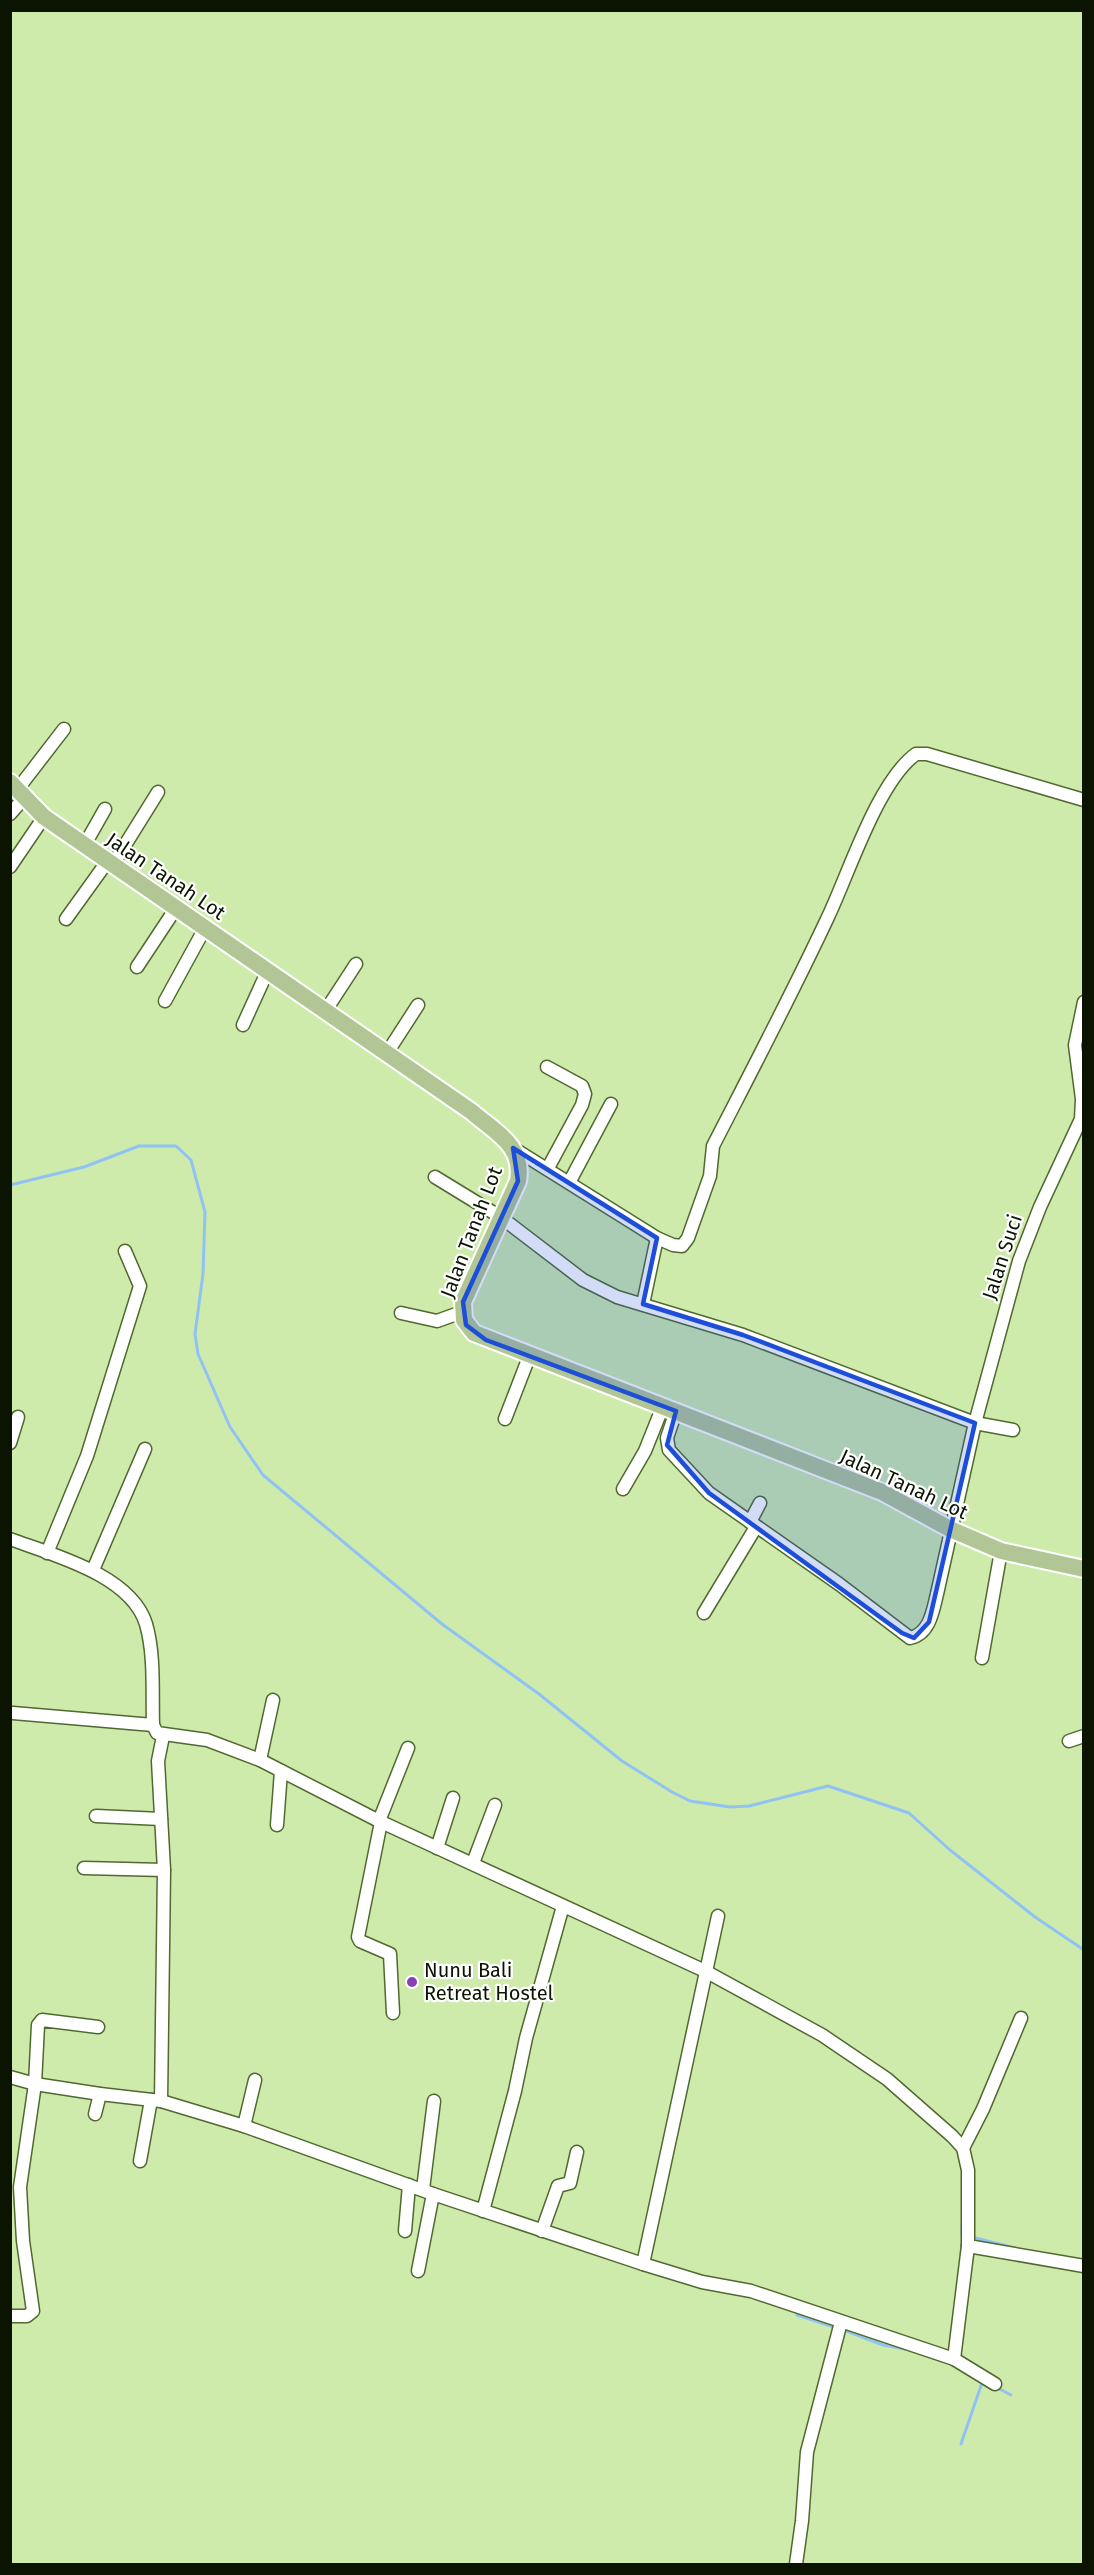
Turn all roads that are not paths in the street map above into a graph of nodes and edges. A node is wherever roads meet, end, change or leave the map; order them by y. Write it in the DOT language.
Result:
graph roads {
  1 [pos="64,729"];
  2 [pos="17,790"];
  3 [pos="158,792"];
  4 [pos="1083,800"];
  5 [pos="105,809"];
  6 [pos="10,814"];
  7 [pos="44,817"];
  8 [pos="84,846"];
  9 [pos="110,864"];
  10 [pos="10,867"];
  11 [pos="176,908"];
  12 [pos="66,919"];
  13 [pos="205,928"];
  14 [pos="356,964"];
  15 [pos="137,967"];
  16 [pos="268,970"];
  17 [pos="165,1001"];
  18 [pos="1083,1002"];
  19 [pos="418,1005"];
  20 [pos="326,1010"];
  21 [pos="243,1025"];
  22 [pos="387,1053"];
  23 [pos="548,1066"];
  24 [pos="611,1104"];
  25 [pos="513,1148"];
  26 [pos="548,1168"];
  27 [pos="435,1177"];
  28 [pos="570,1181"];
  29 [pos="502,1218"];
  30 [pos="657,1238"];
  31 [pos="125,1251"];
  32 [pos="643,1304"];
  33 [pos="462,1312"];
  34 [pos="401,1313"];
  35 [pos="529,1357"];
  36 [pos="669,1408"];
  37 [pos="18,1417"];
  38 [pos="505,1419"];
  39 [pos="975,1423"];
  40 [pos="1013,1430"];
  41 [pos="10,1443"];
  42 [pos="145,1449"];
  43 [pos="623,1489"];
  44 [pos="760,1503"];
  45 [pos="753,1525"];
  46 [pos="950,1529"];
  47 [pos="10,1539"];
  48 [pos="1001,1551"];
  49 [pos="47,1552"];
  50 [pos="1083,1569"];
  51 [pos="93,1570"];
  52 [pos="704,1613"];
  53 [pos="982,1658"];
  54 [pos="273,1700"];
  55 [pos="13,1713"];
  56 [pos="153,1725"];
  57 [pos="163,1736"];
  58 [pos="1083,1736"];
  59 [pos="1069,1741"];
  60 [pos="408,1748"];
  61 [pos="260,1760"];
  62 [pos="281,1771"];
  63 [pos="453,1798"];
  64 [pos="495,1805"];
  65 [pos="96,1816"];
  66 [pos="161,1819"];
  67 [pos="380,1822"];
  68 [pos="277,1825"];
  69 [pos="437,1848"];
  70 [pos="473,1863"];
  71 [pos="84,1869"];
  72 [pos="164,1870"];
  73 [pos="563,1907"];
  74 [pos="718,1916"];
  75 [pos="704,1977"];
  76 [pos="393,2013"];
  77 [pos="1021,2018"];
  78 [pos="98,2027"];
  79 [pos="10,2078"];
  80 [pos="255,2080"];
  81 [pos="35,2084"];
  82 [pos="100,2094"];
  83 [pos="156,2100"];
  84 [pos="434,2101"];
  85 [pos="95,2114"];
  86 [pos="244,2126"];
  87 [pos="963,2148"];
  88 [pos="577,2151"];
  89 [pos="140,2161"];
  90 [pos="409,2185"];
  91 [pos="428,2191"];
  92 [pos="483,2211"];
  93 [pos="543,2231"];
  94 [pos="405,2232"];
  95 [pos="968,2239"];
  96 [pos="643,2264"];
  97 [pos="1083,2266"];
  98 [pos="418,2271"];
  99 [pos="10,2316"];
  100 [pos="841,2322"];
  101 [pos="950,2358"];
  102 [pos="995,2384"];
  103 [pos="796,2565"];
  1 -- 2 [label="street"];
  2 -- 6 [label="street"];
  2 -- 7 [label="main road, Jalan Tanah Lot"];
  3 -- 9 [label="street"];
  4 -- 30 [label="street"];
  5 -- 8 [label="street"];
  7 -- 8 [label="main road, Jalan Tanah Lot"];
  7 -- 10 [label="street"];
  8 -- 9 [label="main road, Jalan Tanah Lot"];
  9 -- 11 [label="main road, Jalan Tanah Lot"];
  9 -- 12 [label="street"];
  11 -- 13 [label="main road, Jalan Tanah Lot"];
  11 -- 15 [label="street"];
  13 -- 16 [label="main road, Jalan Tanah Lot"];
  13 -- 17 [label="street"];
  14 -- 20 [label="street"];
  16 -- 20 [label="main road, Jalan Tanah Lot"];
  16 -- 21 [label="street"];
  18 -- 39 [label="street, Jalan Suci"];
  19 -- 22 [label="street"];
  20 -- 22 [label="main road, Jalan Tanah Lot"];
  22 -- 25 [label="main road, Jalan Tanah Lot"];
  23 -- 26 [label="street"];
  24 -- 28 [label="street"];
  25 -- 26 [label="street"];
  25 -- 29 [label="main road, Jalan Tanah Lot"];
  26 -- 28 [label="street"];
  27 -- 29 [label="street"];
  28 -- 30 [label="street"];
  29 -- 32 [label="street"];
  29 -- 33 [label="main road, Jalan Tanah Lot"];
  30 -- 32 [label="street"];
  31 -- 49 [label="street"];
  32 -- 39 [label="street"];
  33 -- 34 [label="street"];
  33 -- 35 [label="main road, Jalan Tanah Lot"];
  35 -- 36 [label="main road, Jalan Tanah Lot"];
  35 -- 38 [label="street"];
  36 -- 43 [label="street"];
  36 -- 45 [label="street"];
  36 -- 46 [label="main road, Jalan Tanah Lot"];
  37 -- 41 [label="street"];
  39 -- 40 [label="street"];
  39 -- 46 [label="street, Jalan Suci"];
  42 -- 51 [label="street"];
  44 -- 45 [label="street"];
  45 -- 46 [label="street, Jalan Suci"];
  45 -- 52 [label="street"];
  46 -- 48 [label="main road, Jalan Tanah Lot"];
  47 -- 49 [label="street"];
  48 -- 50 [label="main road, Jalan Tanah Lot"];
  48 -- 53 [label="street"];
  49 -- 51 [label="street"];
  51 -- 56 [label="street"];
  54 -- 61 [label="street"];
  55 -- 56 [label="street"];
  56 -- 57 [label="street"];
  57 -- 61 [label="street"];
  57 -- 66 [label="street"];
  58 -- 59 [label="street"];
  60 -- 67 [label="street"];
  61 -- 62 [label="street"];
  62 -- 67 [label="street"];
  62 -- 68 [label="street"];
  63 -- 69 [label="street"];
  64 -- 70 [label="street"];
  65 -- 66 [label="street"];
  66 -- 72 [label="street"];
  67 -- 69 [label="street"];
  67 -- 76 [label="street"];
  69 -- 70 [label="street"];
  70 -- 73 [label="street"];
  71 -- 72 [label="street"];
  72 -- 83 [label="street"];
  73 -- 75 [label="street"];
  73 -- 92 [label="street"];
  74 -- 75 [label="street"];
  75 -- 87 [label="street"];
  75 -- 96 [label="street"];
  77 -- 87 [label="street"];
  78 -- 81 [label="street"];
  79 -- 81 [label="street"];
  80 -- 86 [label="street"];
  81 -- 82 [label="street"];
  81 -- 99 [label="street"];
  82 -- 83 [label="street"];
  82 -- 85 [label="street"];
  83 -- 86 [label="street"];
  83 -- 89 [label="street"];
  84 -- 91 [label="street"];
  86 -- 90 [label="street"];
  87 -- 95 [label="street"];
  88 -- 93 [label="street"];
  90 -- 91 [label="street"];
  90 -- 94 [label="street"];
  91 -- 92 [label="street"];
  91 -- 98 [label="street"];
  92 -- 93 [label="street"];
  93 -- 96 [label="street"];
  95 -- 97 [label="street"];
  95 -- 101 [label="street"];
  96 -- 100 [label="street"];
  100 -- 101 [label="street"];
  100 -- 103 [label="street"];
  101 -- 102 [label="street"];
}
